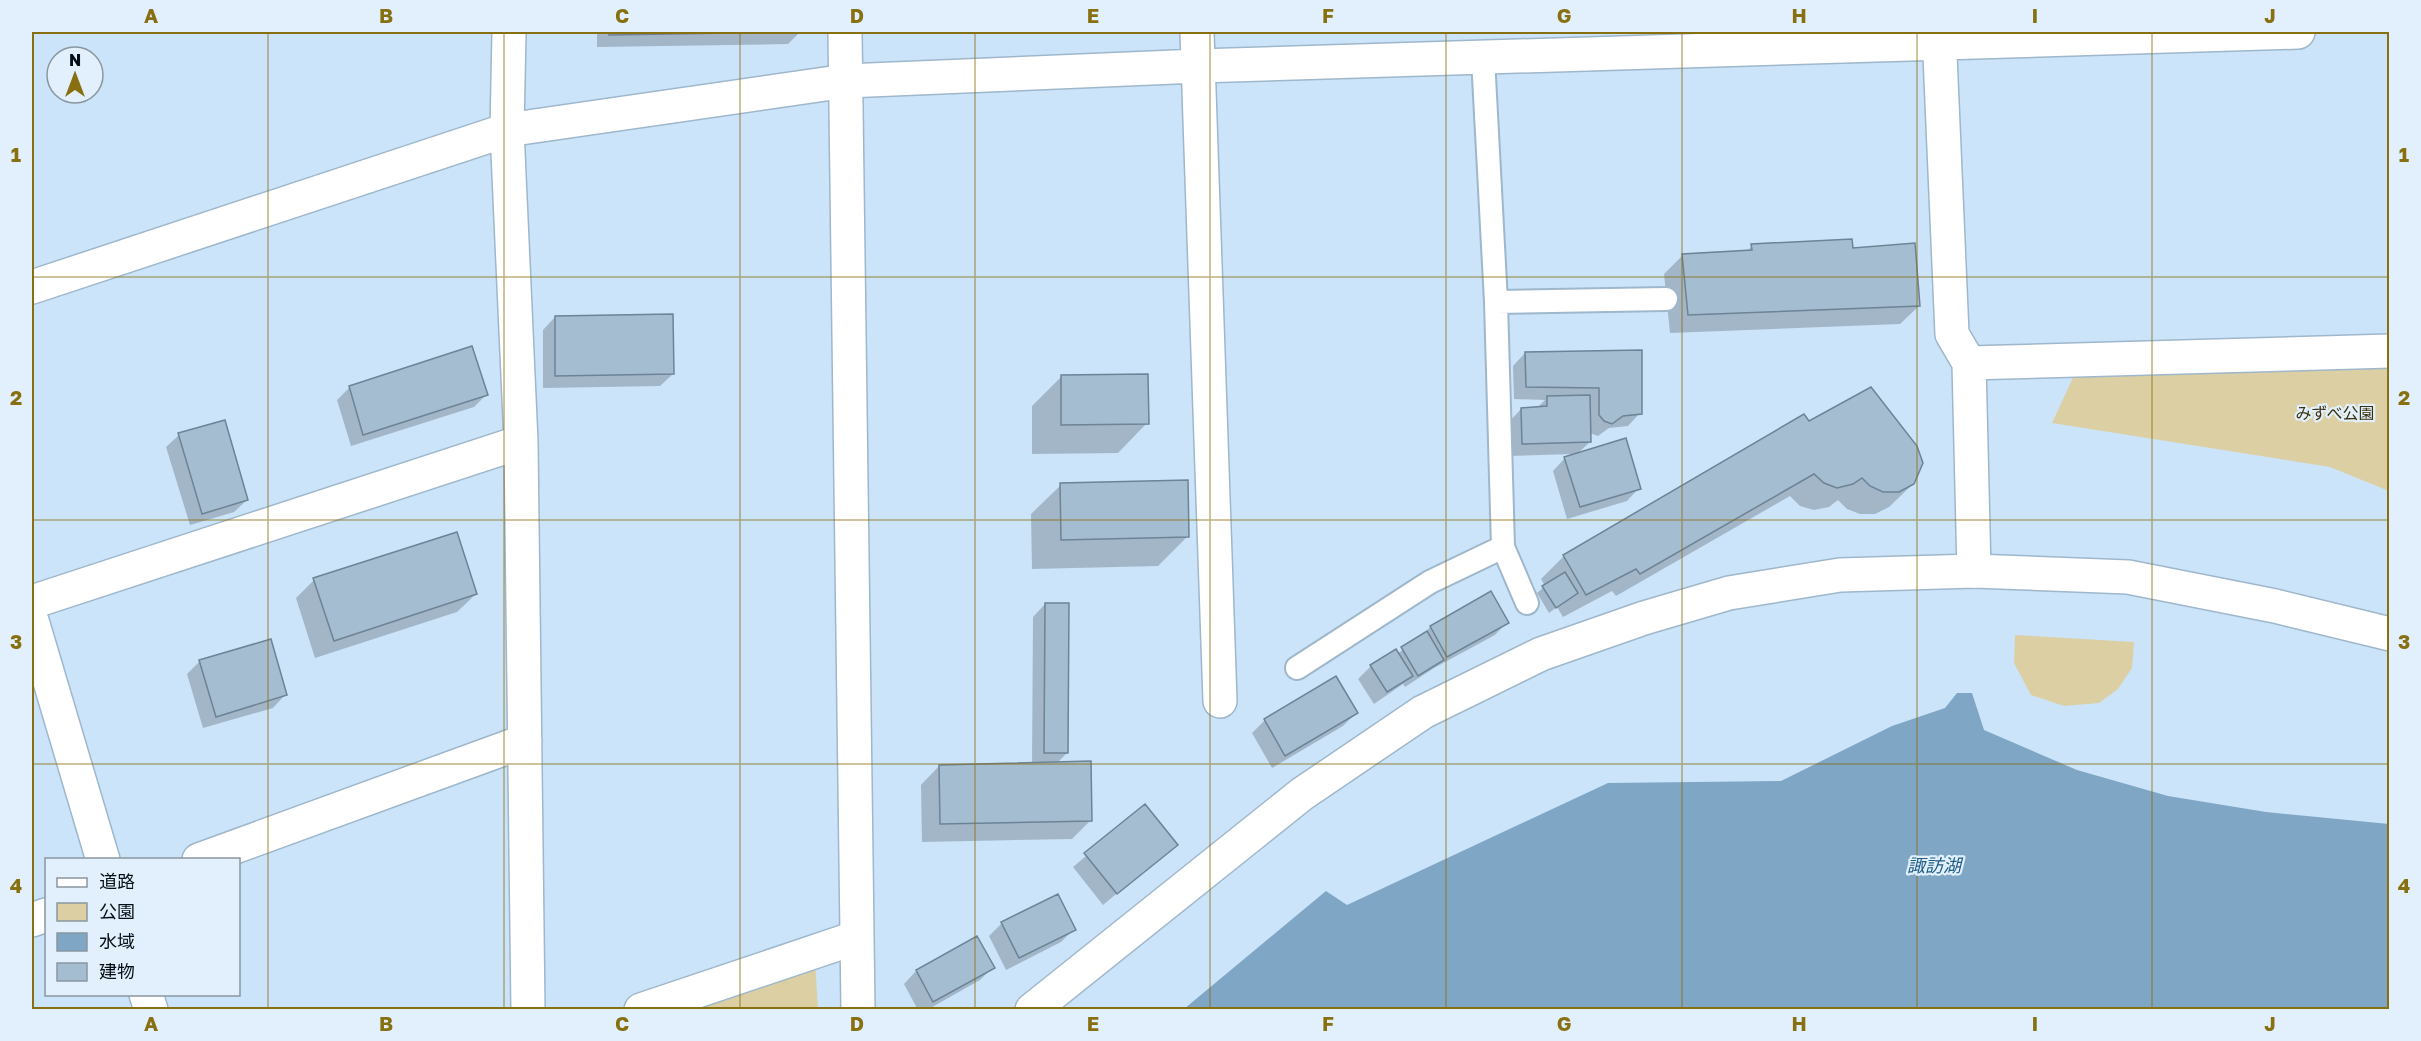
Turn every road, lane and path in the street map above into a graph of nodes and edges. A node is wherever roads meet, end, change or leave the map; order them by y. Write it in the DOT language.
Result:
graph roads {
  1 [pos="509,32"];
  2 [pos="845,32"];
  3 [pos="1197,32"];
  4 [pos="2298,32"];
  5 [pos="1939,38"];
  6 [pos="1483,58"];
  7 [pos="1198,66"];
  8 [pos="846,81"];
  9 [pos="507,130"];
  10 [pos="32,287"];
  11 [pos="1665,299"];
  12 [pos="1496,302"];
  13 [pos="2390,351"];
  14 [pos="1970,363"];
  15 [pos="521,442"];
  16 [pos="1503,547"];
  17 [pos="1974,571"];
  18 [pos="32,602"];
  19 [pos="1527,603"];
  20 [pos="32,621"];
  21 [pos="2390,634"];
  22 [pos="1298,668"];
  23 [pos="1220,701"];
  24 [pos="525,741"];
  25 [pos="102,858"];
  26 [pos="204,858"];
  27 [pos="855,938"];
  28 [pos="528,1010"];
  29 [pos="641,1010"];
  30 [pos="858,1010"];
  31 [pos="1032,1010"];
  1 -- 9 [label="street"];
  2 -- 8 [label="street"];
  3 -- 7 [label="street"];
  4 -- 5 [label="street"];
  5 -- 6 [label="street"];
  5 -- 14 [label="street"];
  6 -- 7 [label="street"];
  6 -- 12 [label="lane"];
  7 -- 8 [label="street"];
  7 -- 23 [label="street"];
  8 -- 9 [label="street"];
  8 -- 27 [label="street"];
  9 -- 10 [label="street"];
  9 -- 15 [label="street"];
  11 -- 12 [label="lane"];
  12 -- 16 [label="lane"];
  13 -- 14 [label="street"];
  14 -- 17 [label="street"];
  15 -- 18 [label="street"];
  15 -- 24 [label="street"];
  16 -- 19 [label="lane"];
  16 -- 22 [label="lane"];
  17 -- 21 [label="street"];
  17 -- 31 [label="street"];
  20 -- 25 [label="street"];
  24 -- 26 [label="street"];
  24 -- 28 [label="street"];
  27 -- 29 [label="street"];
  27 -- 30 [label="street"];
}
